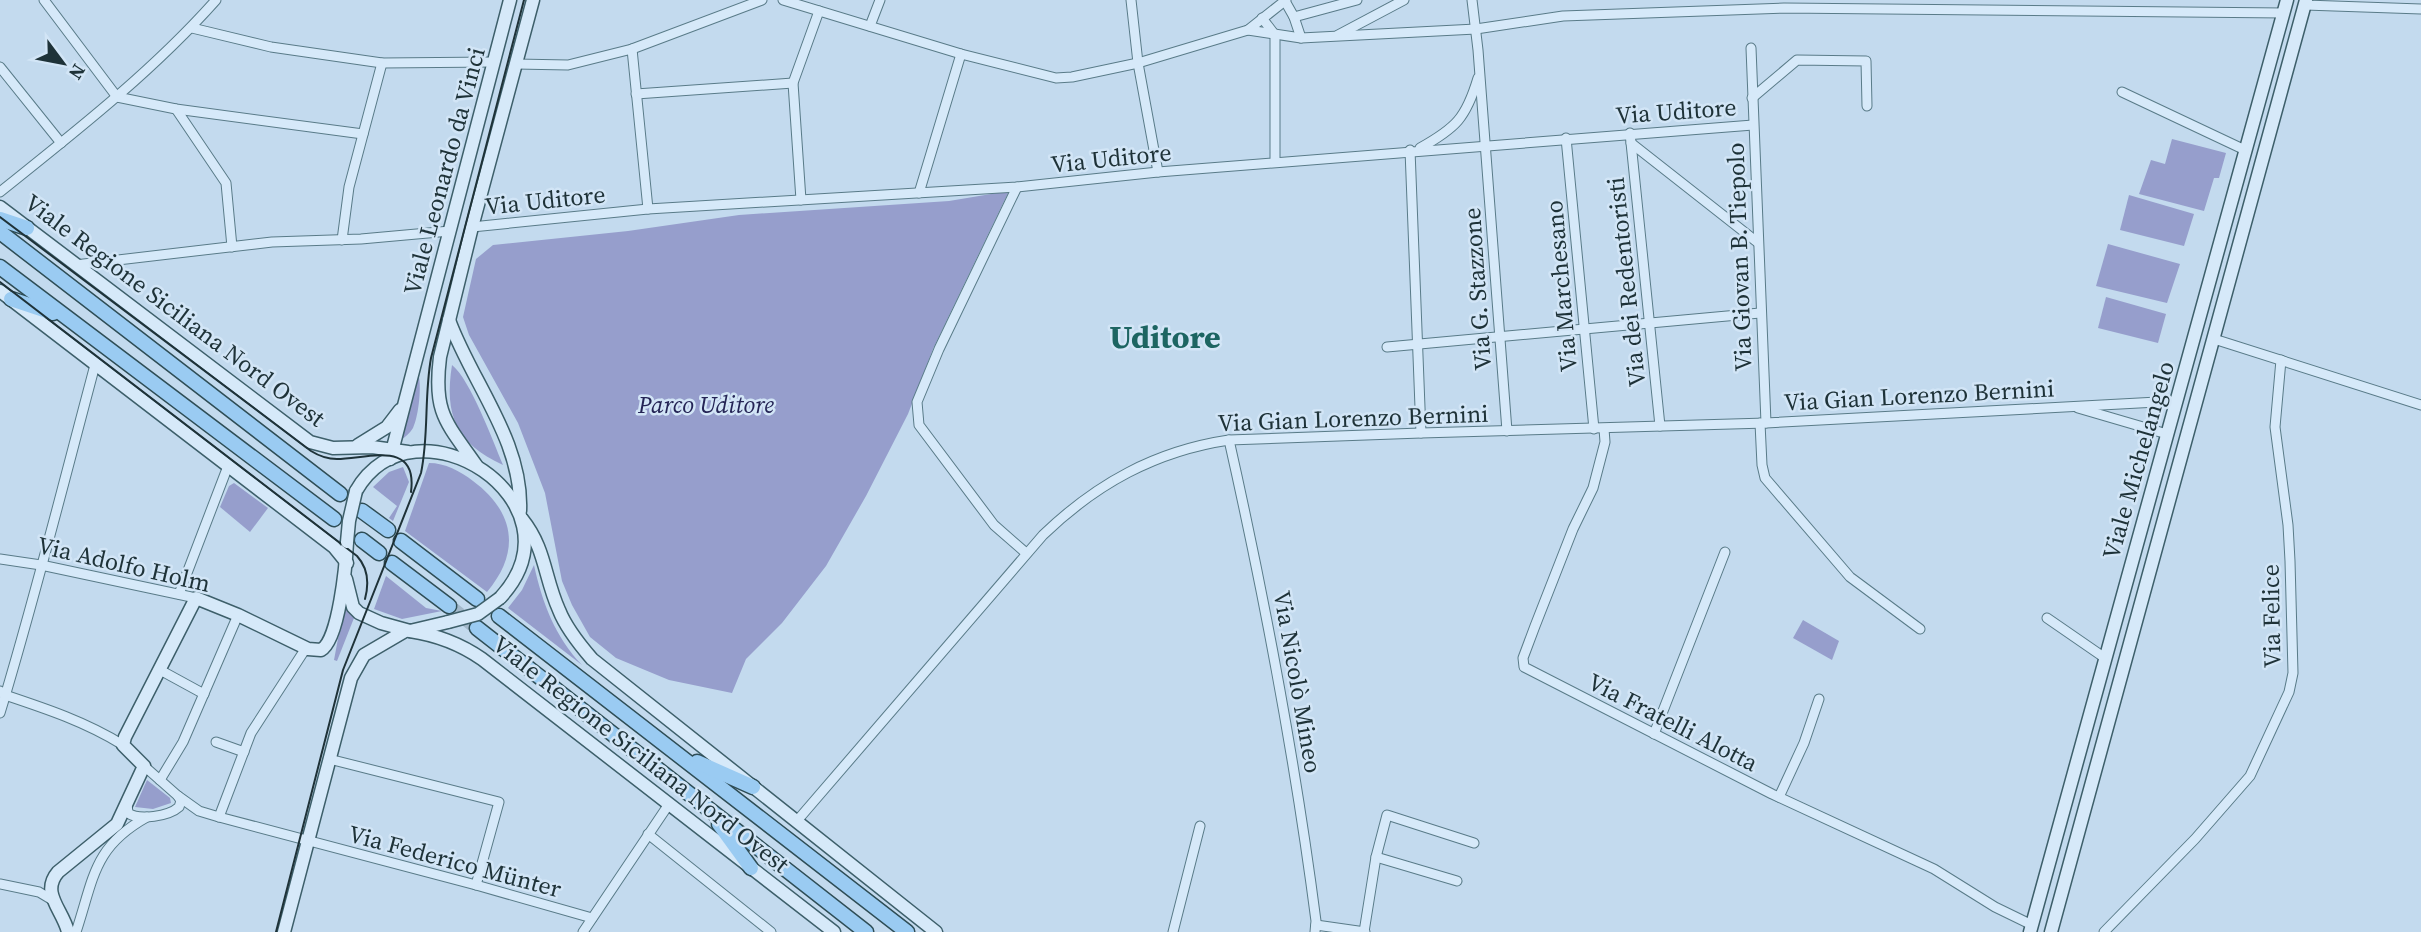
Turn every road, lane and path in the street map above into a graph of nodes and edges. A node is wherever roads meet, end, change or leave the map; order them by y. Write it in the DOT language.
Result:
graph roads {
  1 [pos="44,0"];
  2 [pos="216,0"];
  3 [pos="510,0"];
  4 [pos="533,0"];
  5 [pos="762,0"];
  6 [pos="783,0"];
  7 [pos="880,0"];
  8 [pos="1131,0"];
  9 [pos="1357,0"];
  10 [pos="1404,0"];
  11 [pos="1472,0"];
  12 [pos="1286,1"];
  13 [pos="2306,3"];
  14 [pos="1747,4"];
  15 [pos="1784,4"];
  16 [pos="2285,6"];
  17 [pos="2421,9"];
  18 [pos="819,11"];
  19 [pos="1294,17"];
  20 [pos="1262,18"];
  21 [pos="870,26"];
  22 [pos="192,28"];
  23 [pos="1476,29"];
  24 [pos="1248,30"];
  25 [pos="1275,34"];
  26 [pos="1335,37"];
  27 [pos="1301,38"];
  28 [pos="1751,48"];
  29 [pos="632,49"];
  30 [pos="961,54"];
  31 [pos="494,62"];
  32 [pos="382,63"];
  33 [pos="1138,63"];
  34 [pos="516,64"];
  35 [pos="0,67"];
  36 [pos="1480,73"];
  37 [pos="793,83"];
  38 [pos="2122,92"];
  39 [pos="636,94"];
  40 [pos="117,97"];
  41 [pos="1752,98"];
  42 [pos="1867,106"];
  43 [pos="176,109"];
  44 [pos="1753,125"];
  45 [pos="363,134"];
  46 [pos="1566,138"];
  47 [pos="1631,138"];
  48 [pos="61,143"];
  49 [pos="1486,145"];
  50 [pos="1413,150"];
  51 [pos="2245,150"];
  52 [pos="1275,162"];
  53 [pos="1158,172"];
  54 [pos="1017,187"];
  55 [pos="0,192"];
  56 [pos="919,193"];
  57 [pos="801,201"];
  58 [pos="0,207"];
  59 [pos="648,209"];
  60 [pos="0,219"];
  61 [pos="472,227"];
  62 [pos="27,228"];
  63 [pos="450,231"];
  64 [pos="0,232"];
  65 [pos="342,240"];
  66 [pos="1758,242"];
  67 [pos="232,247"];
  68 [pos="2219,247"];
  69 [pos="2238,252"];
  70 [pos="75,265"];
  71 [pos="0,267"];
  72 [pos="5,295"];
  73 [pos="1760,313"];
  74 [pos="67,318"];
  75 [pos="449,320"];
  76 [pos="1649,323"];
  77 [pos="1585,329"];
  78 [pos="1501,337"];
  79 [pos="2214,339"];
  80 [pos="1418,344"];
  81 [pos="1387,347"];
  82 [pos="2281,360"];
  83 [pos="95,365"];
  84 [pos="405,401"];
  85 [pos="2176,401"];
  86 [pos="2421,405"];
  87 [pos="2070,406"];
  88 [pos="1763,423"];
  89 [pos="1660,426"];
  90 [pos="1599,429"];
  91 [pos="1507,431"];
  92 [pos="1421,433"];
  93 [pos="2167,434"];
  94 [pos="1229,440"];
  95 [pos="350,448"];
  96 [pos="391,455"];
  97 [pos="476,465"];
  98 [pos="228,466"];
  99 [pos="340,494"];
  100 [pos="362,511"];
  101 [pos="521,515"];
  102 [pos="334,519"];
  103 [pos="388,530"];
  104 [pos="354,541"];
  105 [pos="401,541"];
  106 [pos="1725,552"];
  107 [pos="379,553"];
  108 [pos="1026,554"];
  109 [pos="1,559"];
  110 [pos="392,563"];
  111 [pos="40,565"];
  112 [pos="346,567"];
  113 [pos="0,572"];
  114 [pos="179,594"];
  115 [pos="196,598"];
  116 [pos="477,599"];
  117 [pos="449,606"];
  118 [pos="238,615"];
  119 [pos="499,616"];
  120 [pos="2047,618"];
  121 [pos="477,628"];
  122 [pos="1920,629"];
  123 [pos="407,631"];
  124 [pos="310,649"];
  125 [pos="2105,658"];
  126 [pos="2125,663"];
  127 [pos="160,670"];
  128 [pos="3,693"];
  129 [pos="204,694"];
  130 [pos="1819,699"];
  131 [pos="0,713"];
  132 [pos="1654,734"];
  133 [pos="216,742"];
  134 [pos="123,745"];
  135 [pos="244,752"];
  136 [pos="676,753"];
  137 [pos="329,760"];
  138 [pos="144,766"];
  139 [pos="160,780"];
  140 [pos="753,787"];
  141 [pos="178,796"];
  142 [pos="1779,797"];
  143 [pos="127,804"];
  144 [pos="668,804"];
  145 [pos="708,808"];
  146 [pos="199,811"];
  147 [pos="172,812"];
  148 [pos="147,817"];
  149 [pos="219,817"];
  150 [pos="796,822"];
  151 [pos="1200,826"];
  152 [pos="113,834"];
  153 [pos="648,834"];
  154 [pos="307,842"];
  155 [pos="1474,843"];
  156 [pos="1376,858"];
  157 [pos="751,868"];
  158 [pos="1457,881"];
  159 [pos="0,884"];
  160 [pos="476,885"];
  161 [pos="87,898"];
  162 [pos="56,905"];
  163 [pos="593,918"];
  164 [pos="1316,929"];
  165 [pos="2031,929"];
  166 [pos="68,932"];
  167 [pos="76,932"];
  168 [pos="284,932"];
  169 [pos="583,932"];
  170 [pos="771,932"];
  171 [pos="834,932"];
  172 [pos="866,932"];
  173 [pos="907,932"];
  174 [pos="936,932"];
  175 [pos="1173,932"];
  176 [pos="1364,932"];
  177 [pos="2051,932"];
  178 [pos="2104,932"];
  1 -- 40 [label="street"];
  2 -- 22 [label="street"];
  3 -- 31 [label="street, Viale Leonardo da Vinci"];
  4 -- 34 [label="street, Viale Leonardo da Vinci"];
  5 -- 29 [label="street"];
  6 -- 18 [label="street"];
  7 -- 21 [label="street"];
  8 -- 33 [label="street"];
  9 -- 19 [label="street"];
  10 -- 26 [label="street"];
  11 -- 23 [label="street, Via G. Stazzone"];
  12 -- 19 [label="street"];
  12 -- 20 [label="street"];
  13 -- 17 [label="street"];
  13 -- 69 [label="street, Viale Michelangelo"];
  14 -- 15 [label="street"];
  14 -- 23 [label="street"];
  15 -- 16 [label="street"];
  16 -- 51 [label="street, Viale Michelangelo"];
  18 -- 21 [label="street"];
  18 -- 37 [label="street"];
  19 -- 27 [label="street"];
  20 -- 24 [label="street"];
  20 -- 25 [label="street"];
  21 -- 30 [label="street"];
  22 -- 32 [label="street"];
  22 -- 40 [label="street"];
  23 -- 26 [label="street"];
  23 -- 36 [label="street, Via G. Stazzone"];
  24 -- 25 [label="street"];
  24 -- 33 [label="street"];
  25 -- 27 [label="street"];
  25 -- 52 [label="street"];
  26 -- 27 [label="street"];
  28 -- 41 [label="street, Via Giovan B. Tiepolo"];
  29 -- 34 [label="street"];
  29 -- 39 [label="street"];
  30 -- 33 [label="street"];
  30 -- 56 [label="street"];
  31 -- 32 [label="street"];
  31 -- 63 [label="street, Viale Leonardo da Vinci"];
  32 -- 45 [label="street"];
  33 -- 53 [label="street"];
  34 -- 61 [label="street, Viale Leonardo da Vinci"];
  35 -- 48 [label="street"];
  36 -- 49 [label="street, Via G. Stazzone"];
  36 -- 50 [label="street"];
  37 -- 39 [label="street"];
  37 -- 57 [label="street"];
  38 -- 51 [label="street"];
  39 -- 59 [label="street"];
  40 -- 43 [label="street"];
  40 -- 48 [label="street"];
  41 -- 42 [label="street"];
  41 -- 44 [label="street, Via Giovan B. Tiepolo"];
  43 -- 45 [label="street"];
  43 -- 67 [label="street"];
  44 -- 47 [label="street, Via Uditore"];
  44 -- 66 [label="street, Via Giovan B. Tiepolo"];
  45 -- 65 [label="street"];
  46 -- 47 [label="street, Via Uditore"];
  46 -- 49 [label="street, Via Uditore"];
  46 -- 77 [label="street, Via Marchesano"];
  47 -- 66 [label="street"];
  47 -- 76 [label="street, Via dei Redentoristi"];
  48 -- 55 [label="street"];
  49 -- 50 [label="street, Via Uditore"];
  49 -- 78 [label="street, Via G. Stazzone"];
  50 -- 52 [label="street, Via Uditore"];
  50 -- 80 [label="street"];
  51 -- 68 [label="street, Viale Michelangelo"];
  52 -- 53 [label="street, Via Uditore"];
  53 -- 54 [label="street, Via Uditore"];
  54 -- 56 [label="street, Via Uditore"];
  54 -- 108 [label="street"];
  56 -- 57 [label="street, Via Uditore"];
  57 -- 59 [label="street, Via Uditore"];
  58 -- 62 [label="street, Viale Regione Siciliana Nord Ovest"];
  59 -- 61 [label="street, Via Uditore"];
  60 -- 62 [label="main road"];
  61 -- 75 [label="street, Viale Leonardo da Vinci"];
  62 -- 70 [label="street, Viale Regione Siciliana Nord Ovest"];
  63 -- 65 [label="street"];
  63 -- 84 [label="street, Viale Leonardo da Vinci"];
  64 -- 99 [label="main road, Viale Regione Siciliana Nord Ovest"];
  65 -- 67 [label="street"];
  66 -- 73 [label="street, Via Giovan B. Tiepolo"];
  67 -- 70 [label="street"];
  68 -- 69 [label="street"];
  68 -- 85 [label="street, Viale Michelangelo"];
  69 -- 79 [label="street, Viale Michelangelo"];
  70 -- 95 [label="street, Viale Regione Siciliana Nord Ovest"];
  71 -- 74 [label="main road"];
  72 -- 74 [label="main road"];
  72 -- 83 [label="street"];
  73 -- 76 [label="street"];
  73 -- 88 [label="street, Via Giovan B. Tiepolo"];
  74 -- 102 [label="main road"];
  75 -- 97 [label="street, Viale Leonardo da Vinci"];
  75 -- 101 [label="street"];
  76 -- 77 [label="street"];
  76 -- 89 [label="street, Via dei Redentoristi"];
  77 -- 78 [label="street"];
  77 -- 90 [label="street, Via Marchesano"];
  78 -- 80 [label="street"];
  78 -- 91 [label="street, Via G. Stazzone"];
  79 -- 82 [label="street"];
  79 -- 126 [label="street, Viale Michelangelo"];
  80 -- 81 [label="street"];
  80 -- 92 [label="street"];
  82 -- 86 [label="street"];
  82 -- 178 [label="street, Via Felice"];
  83 -- 98 [label="street"];
  83 -- 111 [label="street"];
  84 -- 95 [label="street"];
  84 -- 96 [label="street, Viale Leonardo da Vinci"];
  85 -- 87 [label="street, Via Gian Lorenzo Bernini"];
  85 -- 93 [label="street, Viale Michelangelo"];
  87 -- 88 [label="street, Via Gian Lorenzo Bernini"];
  87 -- 93 [label="street, Via Gian Lorenzo Bernini"];
  88 -- 89 [label="street, Via Gian Lorenzo Bernini"];
  88 -- 122 [label="street, Via Giovan B. Tiepolo"];
  89 -- 90 [label="street, Via Gian Lorenzo Bernini"];
  90 -- 91 [label="street, Via Gian Lorenzo Bernini"];
  90 -- 132 [label="street, Via Fratelli Alotta"];
  91 -- 92 [label="street, Via Gian Lorenzo Bernini"];
  92 -- 94 [label="street, Via Gian Lorenzo Bernini"];
  93 -- 125 [label="street, Viale Michelangelo"];
  94 -- 108 [label="street, Via Gian Lorenzo Bernini"];
  94 -- 164 [label="street, Via Nicolò Mineo"];
  95 -- 96 [label="street, Viale Regione Siciliana Nord Ovest"];
  96 -- 97 [label="street, Viale Regione Siciliana Nord Ovest"];
  96 -- 104 [label="street, bridge"];
  97 -- 101 [label="street"];
  98 -- 112 [label="street"];
  98 -- 114 [label="street"];
  100 -- 103 [label="main road"];
  101 -- 123 [label="street, bridge"];
  101 -- 140 [label="street, Viale Regione Siciliana Nord Ovest"];
  104 -- 107 [label="main road"];
  104 -- 112 [label="street"];
  105 -- 116 [label="main road"];
  106 -- 132 [label="street"];
  108 -- 150 [label="street, Via Gian Lorenzo Bernini"];
  109 -- 111 [label="street, Via Adolfo Holm"];
  109 -- 113 [label="street"];
  110 -- 117 [label="main road"];
  111 -- 114 [label="street, Via Adolfo Holm"];
  111 -- 128 [label="street"];
  112 -- 123 [label="street"];
  112 -- 124 [label="street"];
  114 -- 115 [label="street, Via Adolfo Holm"];
  115 -- 118 [label="street, Via Adolfo Holm"];
  115 -- 127 [label="street"];
  118 -- 124 [label="street, Via Adolfo Holm"];
  118 -- 129 [label="street"];
  119 -- 136 [label="main road, Viale Regione Siciliana Nord Ovest"];
  120 -- 125 [label="street"];
  121 -- 145 [label="main road, Viale Regione Siciliana Nord Ovest"];
  123 -- 137 [label="street"];
  123 -- 144 [label="street, Viale Regione Siciliana Nord Ovest"];
  124 -- 135 [label="street"];
  125 -- 126 [label="street"];
  125 -- 165 [label="street, Viale Michelangelo"];
  126 -- 177 [label="street, Viale Michelangelo"];
  127 -- 129 [label="street"];
  127 -- 134 [label="street"];
  128 -- 131 [label="street"];
  128 -- 134 [label="street"];
  129 -- 139 [label="street"];
  130 -- 142 [label="street"];
  132 -- 142 [label="street, Via Fratelli Alotta"];
  133 -- 135 [label="street"];
  134 -- 138 [label="street"];
  135 -- 149 [label="street"];
  136 -- 140 [label="main road"];
  136 -- 173 [label="main road, Viale Regione Siciliana Nord Ovest"];
  137 -- 154 [label="street"];
  137 -- 160 [label="street"];
  138 -- 139 [label="street"];
  138 -- 143 [label="street"];
  139 -- 141 [label="street"];
  140 -- 150 [label="street, Viale Regione Siciliana Nord Ovest"];
  141 -- 146 [label="street"];
  141 -- 147 [label="street"];
  142 -- 165 [label="street, Via Fratelli Alotta"];
  143 -- 148 [label="street"];
  143 -- 152 [label="street"];
  144 -- 153 [label="street"];
  144 -- 157 [label="street, Viale Regione Siciliana Nord Ovest"];
  145 -- 157 [label="main road"];
  145 -- 172 [label="main road, Viale Regione Siciliana Nord Ovest"];
  146 -- 147 [label="street"];
  146 -- 149 [label="street, Via Federico Münter"];
  147 -- 148 [label="street"];
  148 -- 152 [label="street"];
  149 -- 154 [label="street, Via Federico Münter"];
  150 -- 174 [label="street, Viale Regione Siciliana Nord Ovest"];
  151 -- 175 [label="street"];
  152 -- 161 [label="street"];
  152 -- 162 [label="street"];
  153 -- 163 [label="street"];
  153 -- 170 [label="street"];
  154 -- 160 [label="street, Via Federico Münter"];
  154 -- 168 [label="street"];
  155 -- 156 [label="street"];
  156 -- 158 [label="street"];
  156 -- 176 [label="street"];
  157 -- 171 [label="street, Viale Regione Siciliana Nord Ovest"];
  159 -- 162 [label="street"];
  160 -- 163 [label="street, Via Federico Münter"];
  161 -- 162 [label="street"];
  161 -- 167 [label="street"];
  162 -- 166 [label="street"];
  163 -- 169 [label="street"];
  164 -- 176 [label="street"];
}
